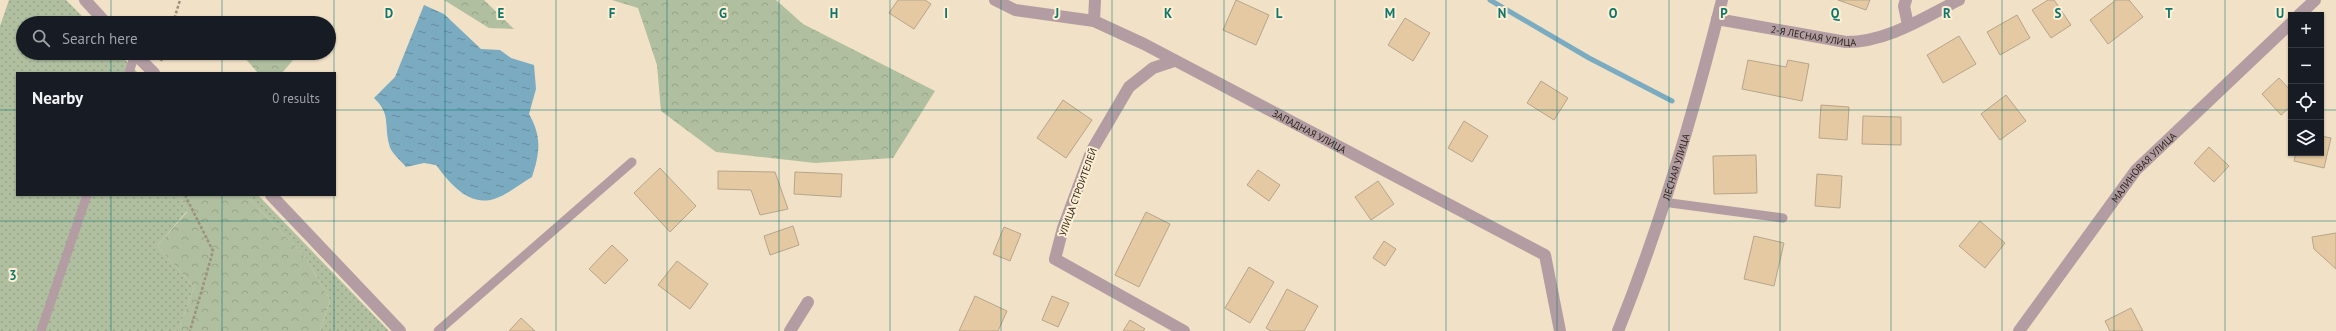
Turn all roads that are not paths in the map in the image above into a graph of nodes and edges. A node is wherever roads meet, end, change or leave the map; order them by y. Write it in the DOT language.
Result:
graph roads {
  1 [pos="85,0"];
  2 [pos="995,0"];
  3 [pos="1095,0"];
  4 [pos="1722,0"];
  5 [pos="1906,0"];
  6 [pos="1959,0"];
  7 [pos="2315,0"];
  8 [pos="2302,12"];
  9 [pos="100,16"];
  10 [pos="1717,19"];
  11 [pos="1094,21"];
  12 [pos="1908,25"];
  13 [pos="2288,26"];
  14 [pos="133,60"];
  15 [pos="141,60"];
  16 [pos="1174,61"];
  17 [pos="129,72"];
  18 [pos="153,72"];
  19 [pos="632,162"];
  20 [pos="87,196"];
  21 [pos="272,196"];
  22 [pos="1663,202"];
  23 [pos="1783,218"];
  24 [pos="808,302"];
  25 [pos="41,331"];
  26 [pos="400,331"];
  27 [pos="438,331"];
  28 [pos="790,331"];
  29 [pos="1184,331"];
  30 [pos="1560,331"];
  31 [pos="1618,331"];
  32 [pos="2019,331"];
  1 -- 9 [label="street"];
  2 -- 11 [label="street, ЗАПАДНАЯ УЛИЦА"];
  3 -- 11 [label="street"];
  4 -- 10 [label="street, ЛЕСНАЯ УЛИЦА"];
  5 -- 12 [label="street"];
  6 -- 12 [label="street, 2-Я ЛЕСНАЯ УЛИЦА"];
  7 -- 8 [label="street"];
  10 -- 12 [label="street, 2-Я ЛЕСНАЯ УЛИЦА"];
  10 -- 22 [label="street, ЛЕСНАЯ УЛИЦА"];
  11 -- 16 [label="street, ЗАПАДНАЯ УЛИЦА"];
  13 -- 32 [label="street, МАЛИНОВАЯ УЛИЦА"];
  14 -- 17 [label="lane"];
  15 -- 18 [label="street"];
  16 -- 29 [label="street, УЛИЦА СТРОИТЕЛЕЙ"];
  16 -- 30 [label="street, ЗАПАДНАЯ УЛИЦА"];
  19 -- 27 [label="lane"];
  20 -- 25 [label="lane"];
  21 -- 26 [label="street"];
  22 -- 23 [label="lane"];
  22 -- 31 [label="street, ЛЕСНАЯ УЛИЦА"];
  24 -- 28 [label="street"];
}
